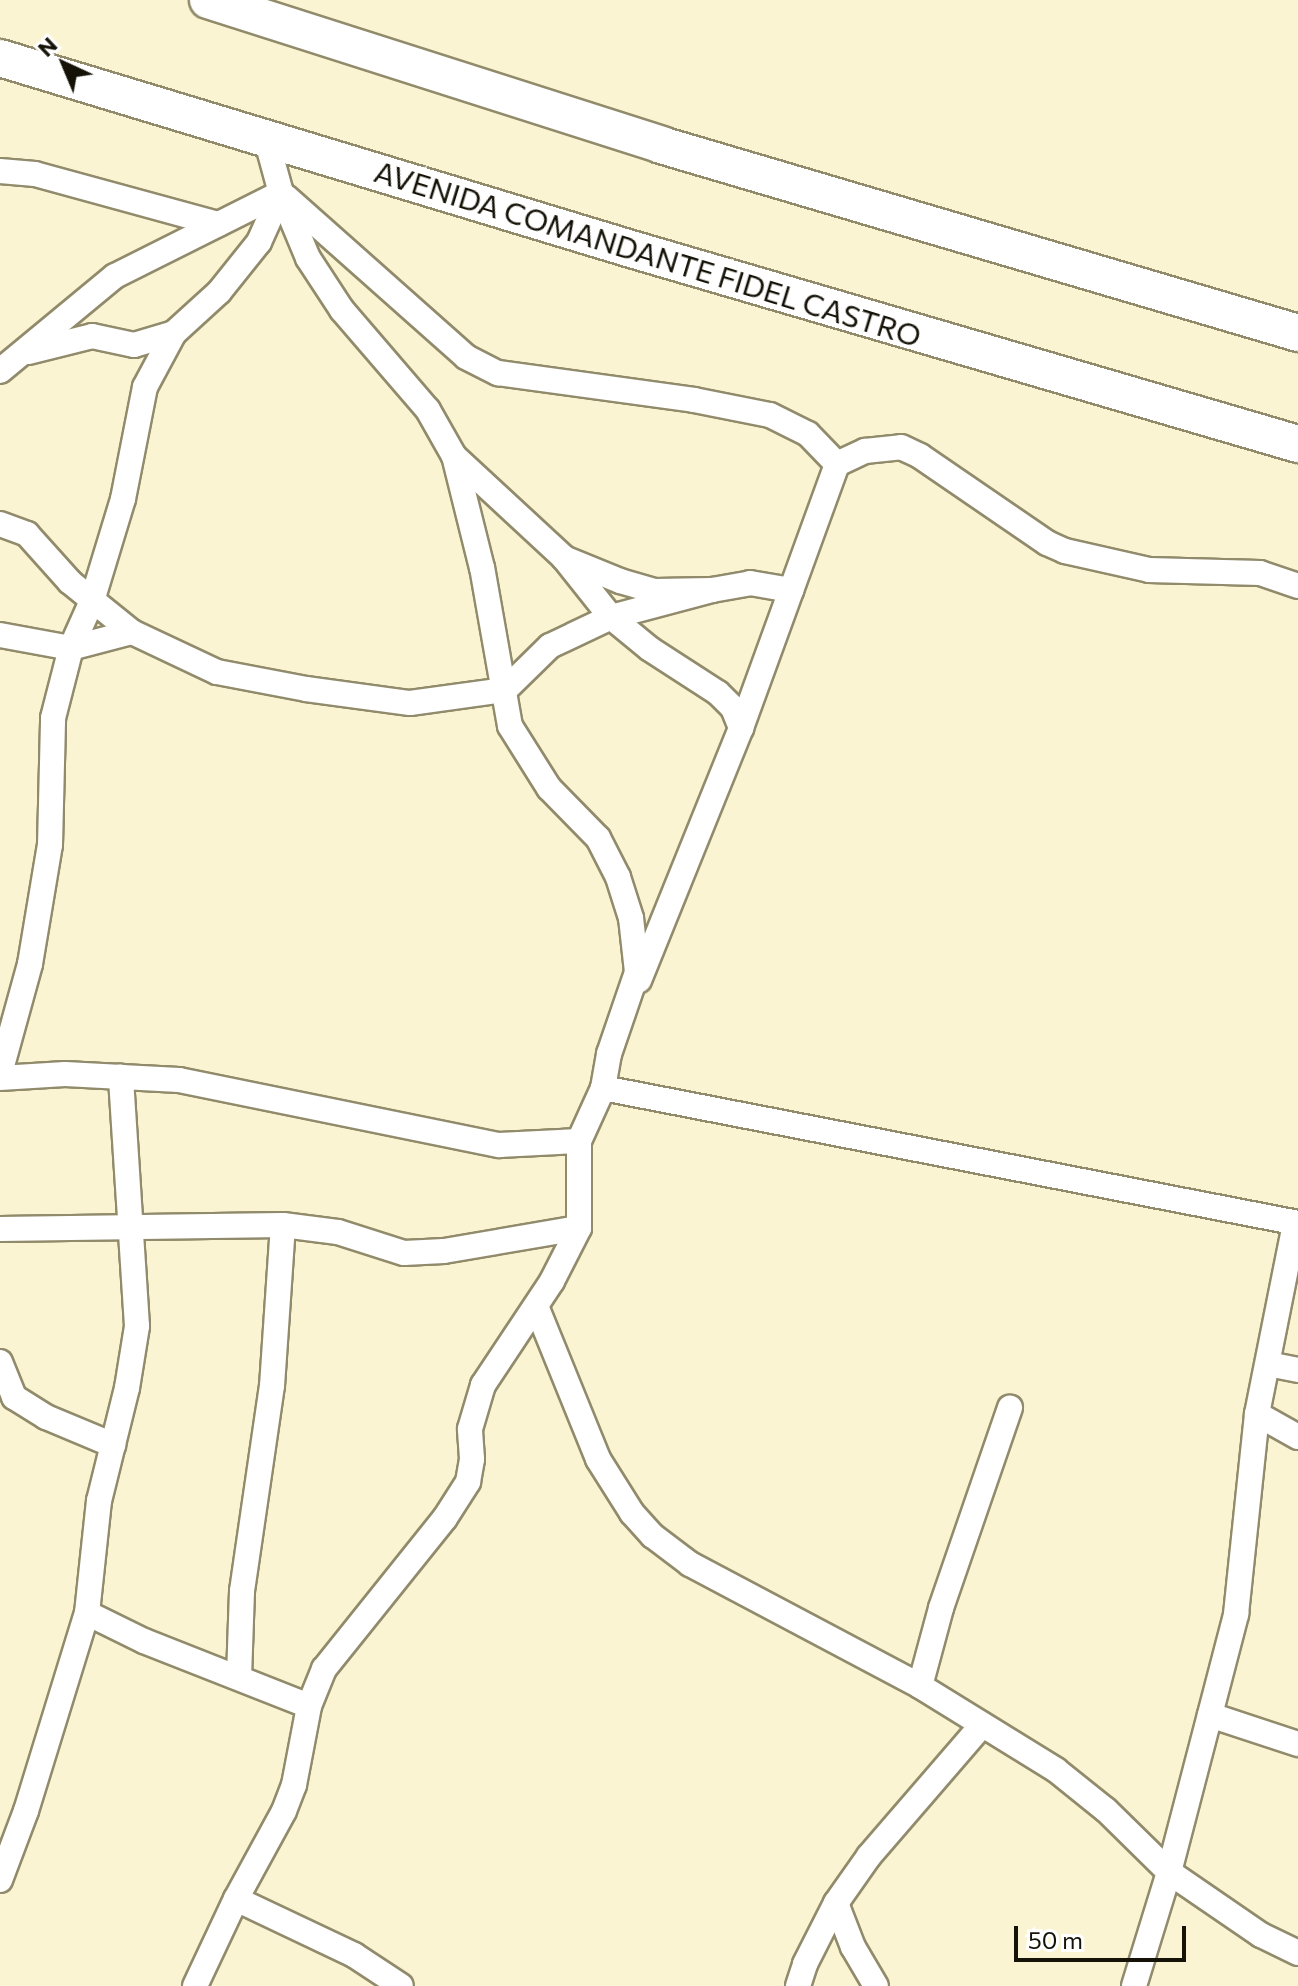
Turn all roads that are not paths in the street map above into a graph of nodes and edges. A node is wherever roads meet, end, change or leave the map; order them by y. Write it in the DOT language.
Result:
graph roads {
  1 [pos="208,0"];
  2 [pos="0,58"];
  3 [pos="266,138"];
  4 [pos="0,171"];
  5 [pos="281,193"];
  6 [pos="218,224"];
  7 [pos="174,333"];
  8 [pos="1298,333"];
  9 [pos="22,353"];
  10 [pos="0,371"];
  11 [pos="1298,444"];
  12 [pos="454,456"];
  13 [pos="837,464"];
  14 [pos="0,524"];
  15 [pos="564,558"];
  16 [pos="1298,586"];
  17 [pos="712,590"];
  18 [pos="791,590"];
  19 [pos="92,601"];
  20 [pos="611,617"];
  21 [pos="132,632"];
  22 [pos="0,635"];
  23 [pos="71,648"];
  24 [pos="505,690"];
  25 [pos="741,728"];
  26 [pos="609,1054"];
  27 [pos="0,1076"];
  28 [pos="121,1077"];
  29 [pos="603,1088"];
  30 [pos="579,1141"];
  31 [pos="1297,1223"];
  32 [pos="283,1225"];
  33 [pos="579,1228"];
  34 [pos="0,1229"];
  35 [pos="131,1229"];
  36 [pos="536,1306"];
  37 [pos="0,1362"];
  38 [pos="1268,1364"];
  39 [pos="1298,1370"];
  40 [pos="1010,1408"];
  41 [pos="1257,1414"];
  42 [pos="1298,1437"];
  43 [pos="113,1445"];
  44 [pos="87,1613"];
  45 [pos="239,1677"];
  46 [pos="920,1686"];
  47 [pos="309,1706"];
  48 [pos="1210,1715"];
  49 [pos="982,1725"];
  50 [pos="1298,1744"];
  51 [pos="1169,1872"];
  52 [pos="0,1880"];
  53 [pos="236,1899"];
  54 [pos="836,1903"];
  55 [pos="1298,1953"];
  56 [pos="195,1986"];
  57 [pos="401,1986"];
  58 [pos="798,1986"];
  59 [pos="876,1986"];
  60 [pos="1134,1986"];
  1 -- 8 [label="highway"];
  2 -- 3 [label="highway, AVENIDA COMANDANTE FIDEL CASTRO"];
  3 -- 5 [label="street"];
  3 -- 11 [label="highway, AVENIDA COMANDANTE FIDEL CASTRO"];
  4 -- 6 [label="street"];
  5 -- 6 [label="street"];
  5 -- 7 [label="street"];
  5 -- 12 [label="street"];
  5 -- 13 [label="street"];
  6 -- 9 [label="street"];
  7 -- 9 [label="street"];
  7 -- 19 [label="street"];
  9 -- 10 [label="street"];
  12 -- 15 [label="street"];
  12 -- 24 [label="street"];
  13 -- 16 [label="street"];
  13 -- 18 [label="street"];
  14 -- 19 [label="street"];
  15 -- 17 [label="street"];
  15 -- 20 [label="street"];
  17 -- 18 [label="street"];
  17 -- 20 [label="street"];
  18 -- 25 [label="street"];
  19 -- 21 [label="street"];
  19 -- 23 [label="street"];
  20 -- 24 [label="street"];
  20 -- 25 [label="street"];
  21 -- 23 [label="street"];
  21 -- 24 [label="street"];
  22 -- 23 [label="street"];
  23 -- 27 [label="street"];
  24 -- 26 [label="street"];
  25 -- 26 [label="street"];
  26 -- 29 [label="street"];
  27 -- 28 [label="street"];
  28 -- 30 [label="street"];
  28 -- 35 [label="street"];
  29 -- 30 [label="street"];
  29 -- 31 [label="street"];
  30 -- 33 [label="street"];
  31 -- 38 [label="street"];
  32 -- 33 [label="street"];
  32 -- 35 [label="street"];
  32 -- 45 [label="street"];
  33 -- 36 [label="street"];
  34 -- 35 [label="street"];
  35 -- 43 [label="street"];
  36 -- 46 [label="street"];
  36 -- 47 [label="street"];
  37 -- 43 [label="street"];
  38 -- 39 [label="street"];
  38 -- 41 [label="street"];
  40 -- 46 [label="street"];
  41 -- 42 [label="street"];
  41 -- 48 [label="street"];
  43 -- 44 [label="street"];
  44 -- 45 [label="street"];
  44 -- 52 [label="street"];
  45 -- 47 [label="street"];
  46 -- 49 [label="street"];
  47 -- 53 [label="street"];
  48 -- 50 [label="street"];
  48 -- 51 [label="street"];
  49 -- 51 [label="street"];
  49 -- 54 [label="street"];
  51 -- 55 [label="street"];
  51 -- 60 [label="street"];
  53 -- 56 [label="street"];
  53 -- 57 [label="street"];
  54 -- 58 [label="street"];
  54 -- 59 [label="street"];
}
